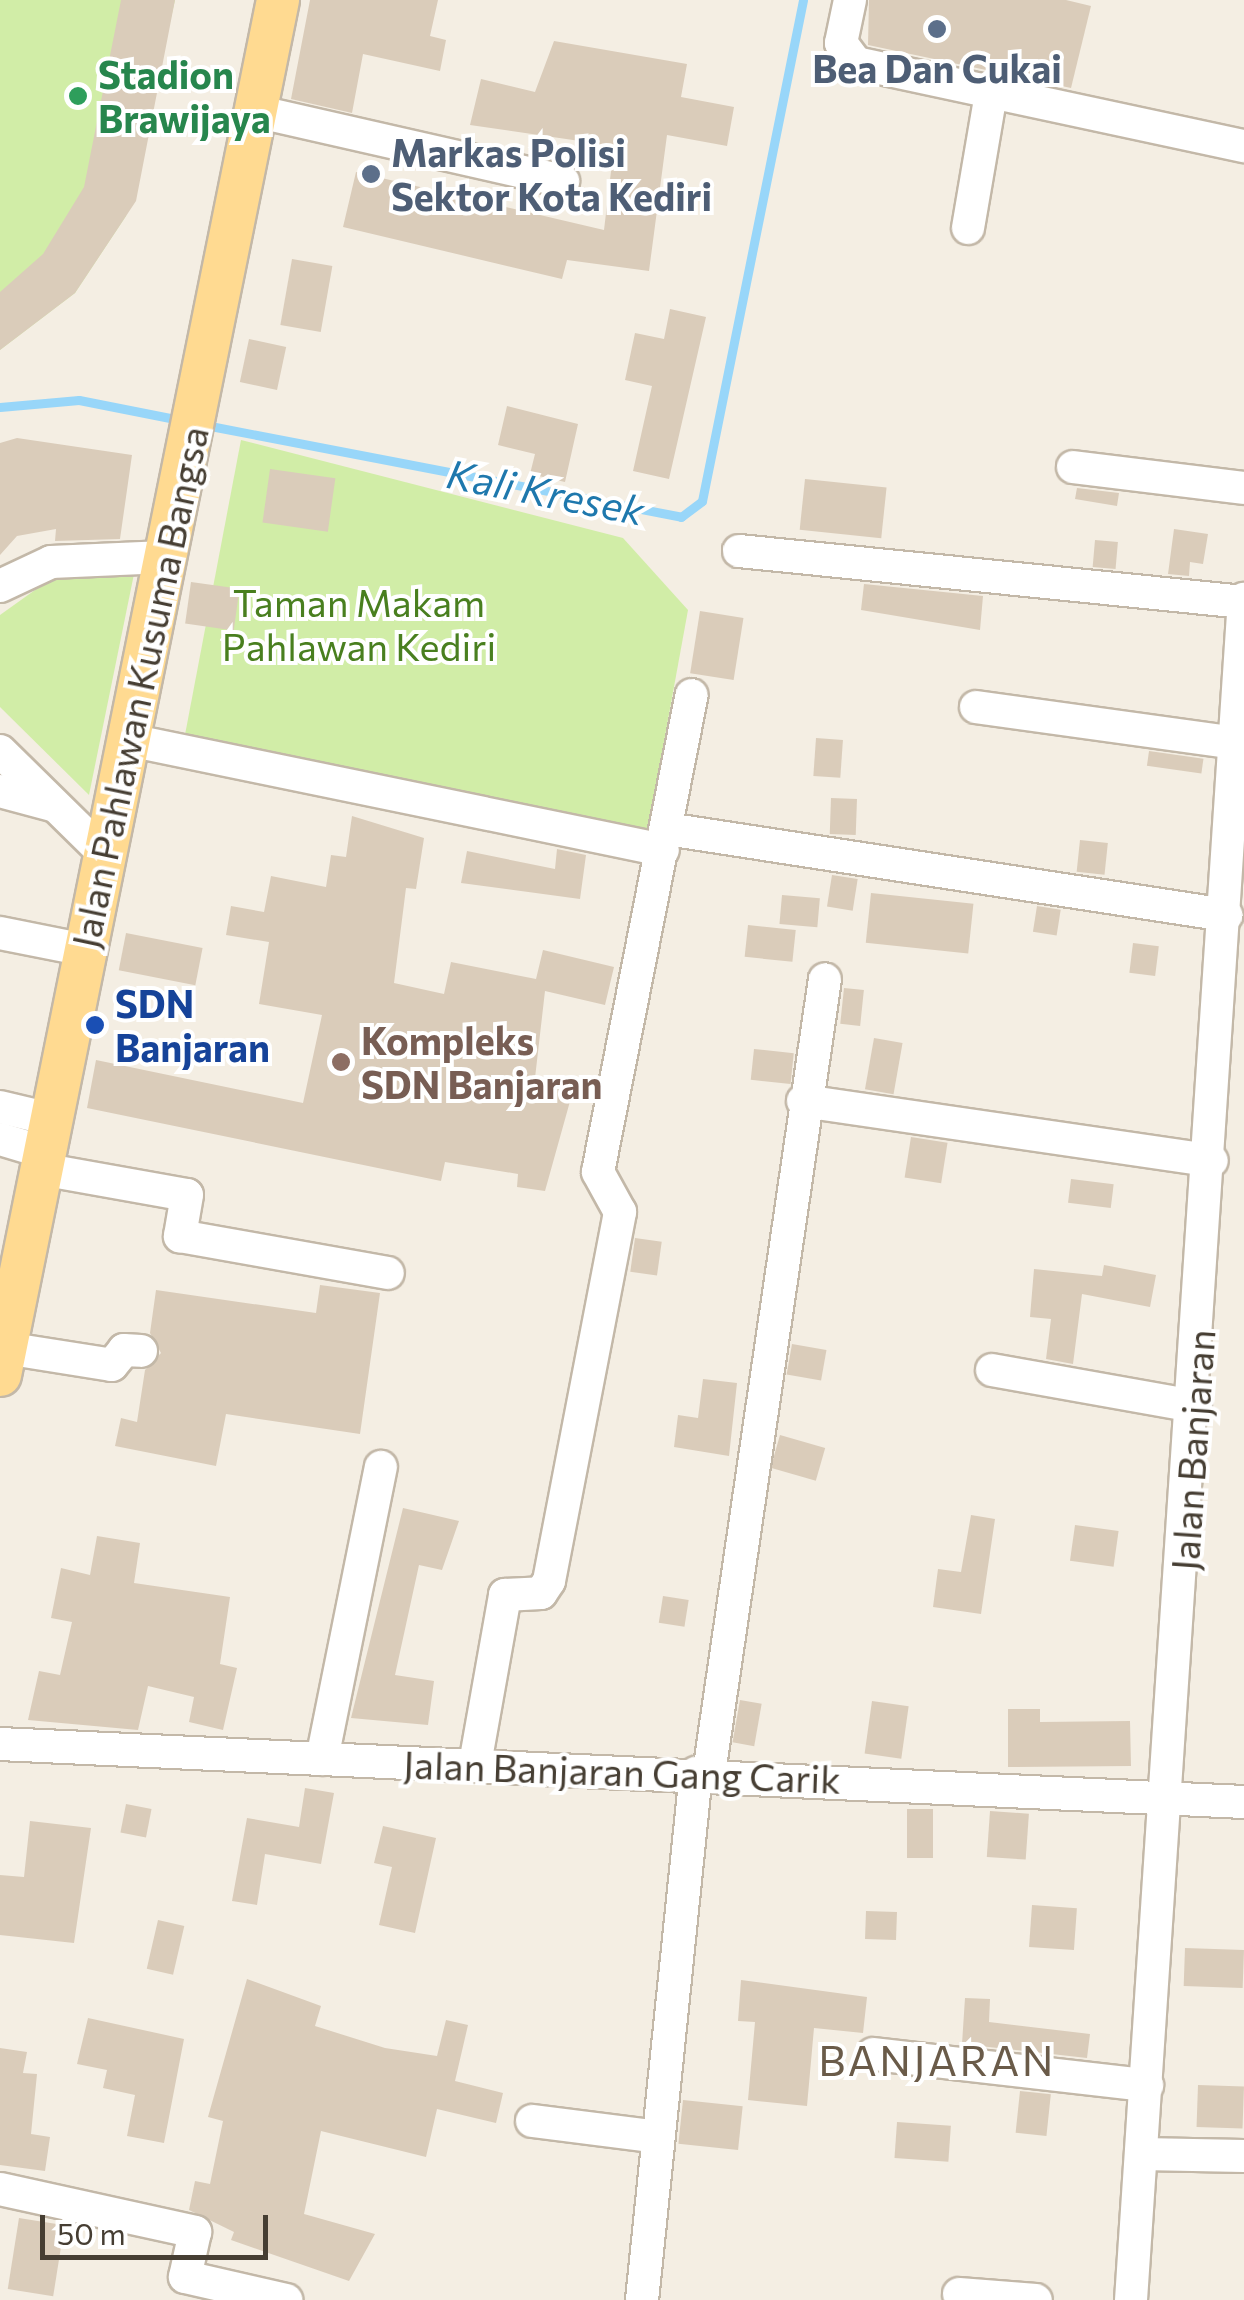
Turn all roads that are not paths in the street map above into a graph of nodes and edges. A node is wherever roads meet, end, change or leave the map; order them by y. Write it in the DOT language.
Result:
graph roads {
  1 [pos="278,0"];
  2 [pos="850,0"];
  3 [pos="991,94"];
  4 [pos="258,112"];
  5 [pos="1244,146"];
  6 [pos="563,182"];
  7 [pos="968,228"];
  8 [pos="1072,466"];
  9 [pos="1244,488"];
  10 [pos="739,551"];
  11 [pos="166,557"];
  12 [pos="0,586"];
  13 [pos="1244,600"];
  14 [pos="692,695"];
  15 [pos="976,707"];
  16 [pos="129,740"];
  17 [pos="1236,743"];
  18 [pos="0,751"];
  19 [pos="0,792"];
  20 [pos="52,805"];
  21 [pos="665,840"];
  22 [pos="106,855"];
  23 [pos="1226,914"];
  24 [pos="0,932"];
  25 [pos="85,950"];
  26 [pos="826,979"];
  27 [pos="804,1101"];
  28 [pos="0,1108"];
  29 [pos="0,1139"];
  30 [pos="45,1147"];
  31 [pos="1212,1161"];
  32 [pos="388,1272"];
  33 [pos="8,1299"];
  34 [pos="141,1351"];
  35 [pos="3,1362"];
  36 [pos="992,1370"];
  37 [pos="1195,1406"];
  38 [pos="380,1467"];
  39 [pos="0,1744"];
  40 [pos="322,1758"];
  41 [pos="474,1764"];
  42 [pos="702,1773"];
  43 [pos="1167,1798"];
  44 [pos="1244,1802"];
  45 [pos="874,2054"];
  46 [pos="1147,2085"];
  47 [pos="532,2121"];
  48 [pos="658,2137"];
  49 [pos="1142,2154"];
  50 [pos="1244,2156"];
  51 [pos="0,2189"];
  52 [pos="959,2294"];
  53 [pos="286,2300"];
  54 [pos="642,2300"];
  55 [pos="1036,2300"];
  56 [pos="1132,2300"];
  1 -- 4 [label="main road, Jalan Pahlawan Kusuma Bangsa"];
  2 -- 3 [label="street"];
  3 -- 5 [label="street"];
  3 -- 7 [label="street"];
  4 -- 6 [label="street"];
  4 -- 11 [label="main road, Jalan Pahlawan Kusuma Bangsa"];
  8 -- 9 [label="street"];
  10 -- 13 [label="street"];
  11 -- 12 [label="street"];
  11 -- 16 [label="main road, Jalan Pahlawan Kusuma Bangsa"];
  13 -- 17 [label="street, Jalan Banjaran"];
  14 -- 21 [label="street"];
  15 -- 17 [label="street"];
  16 -- 21 [label="street"];
  16 -- 22 [label="main road, Jalan Pahlawan Kusuma Bangsa"];
  17 -- 23 [label="street, Jalan Banjaran"];
  18 -- 20 [label="street"];
  19 -- 20 [label="street"];
  20 -- 22 [label="street"];
  21 -- 23 [label="street"];
  21 -- 41 [label="street"];
  22 -- 25 [label="main road, Jalan Pahlawan Kusuma Bangsa"];
  23 -- 31 [label="street, Jalan Banjaran"];
  24 -- 25 [label="street"];
  25 -- 30 [label="main road, Jalan Pahlawan Kusuma Bangsa"];
  26 -- 27 [label="street"];
  27 -- 31 [label="street"];
  27 -- 42 [label="street"];
  28 -- 30 [label="street"];
  29 -- 30 [label="street"];
  30 -- 32 [label="street"];
  30 -- 33 [label="main road, Jalan Pahlawan Kusuma Bangsa"];
  31 -- 37 [label="street, Jalan Banjaran"];
  33 -- 35 [label="main road, Jalan Pahlawan Kusuma Bangsa"];
  34 -- 35 [label="street"];
  36 -- 37 [label="street"];
  37 -- 43 [label="street, Jalan Banjaran"];
  38 -- 40 [label="street"];
  39 -- 40 [label="street, Jalan Banjaran Gang Carik"];
  40 -- 41 [label="street, Jalan Banjaran Gang Carik"];
  41 -- 42 [label="street, Jalan Banjaran Gang Carik"];
  42 -- 43 [label="street, Jalan Banjaran Gang Carik"];
  42 -- 48 [label="street"];
  43 -- 44 [label="street, Jalan Banjaran Gang Carik"];
  43 -- 46 [label="street, Jalan Banjaran"];
  45 -- 46 [label="street"];
  46 -- 49 [label="street, Jalan Banjaran"];
  47 -- 48 [label="street"];
  48 -- 54 [label="street"];
  49 -- 50 [label="street"];
  49 -- 56 [label="street, Jalan Banjaran"];
  51 -- 53 [label="street"];
  52 -- 55 [label="street"];
}
